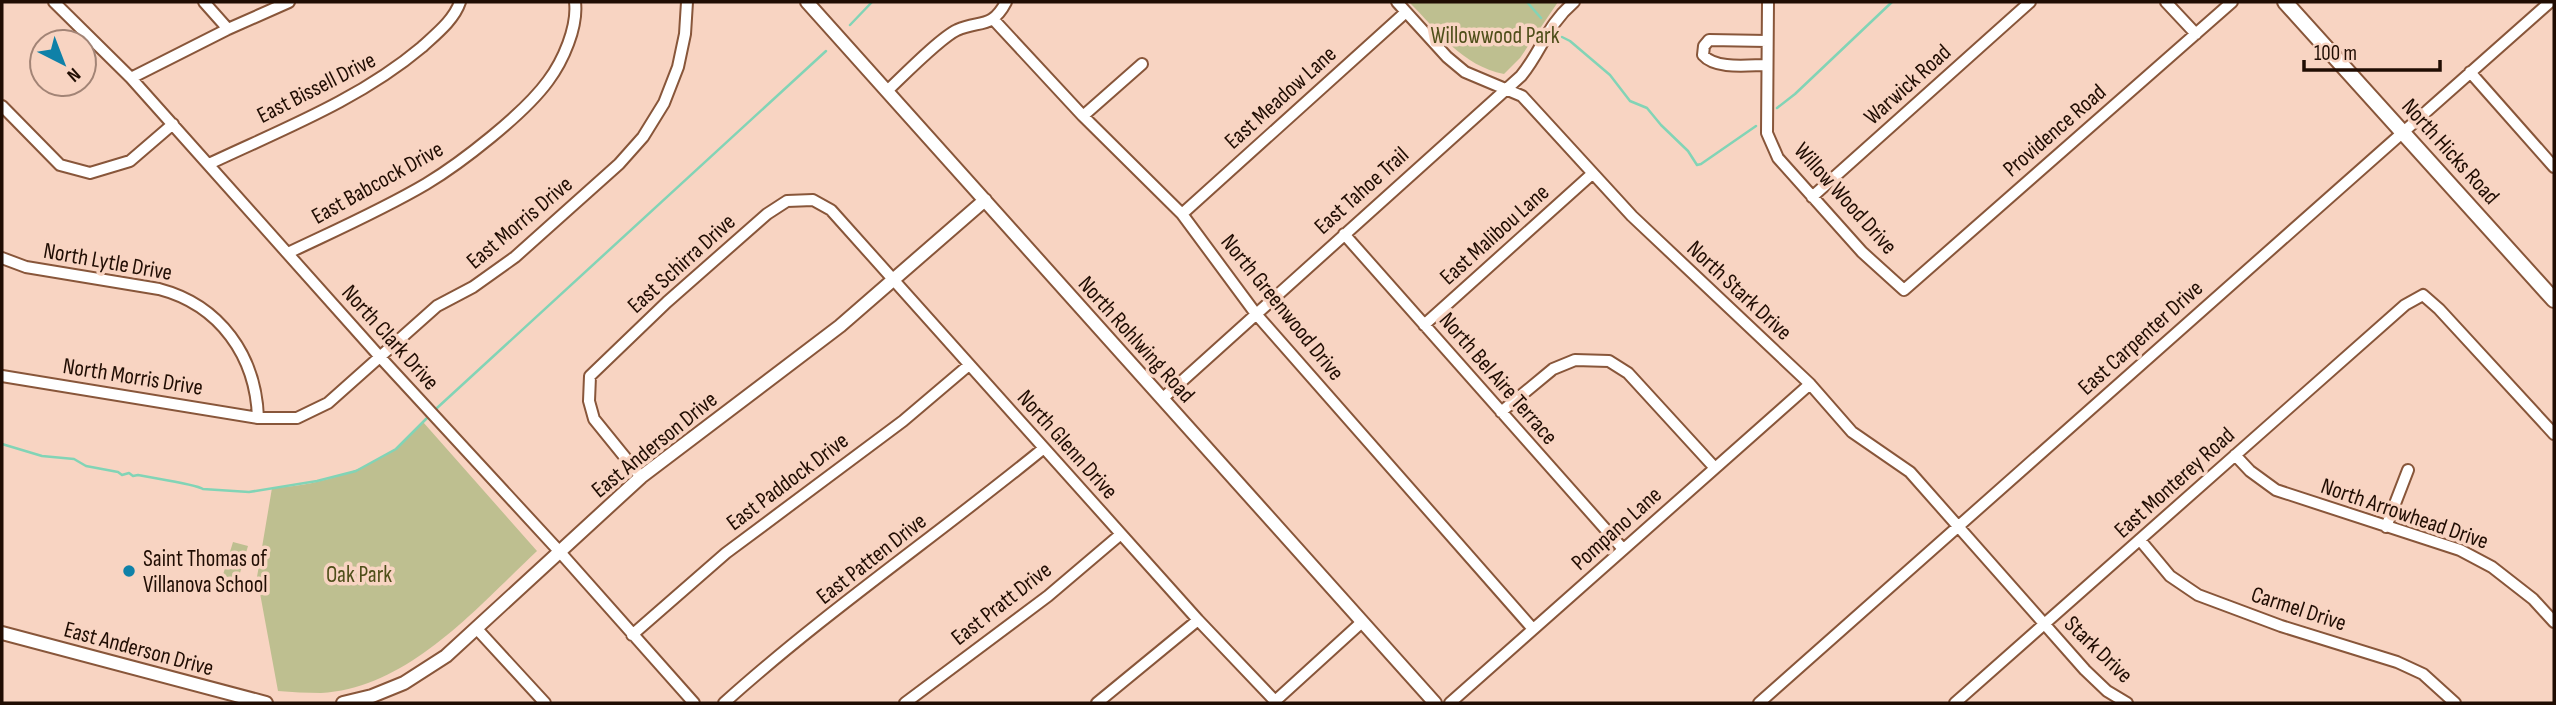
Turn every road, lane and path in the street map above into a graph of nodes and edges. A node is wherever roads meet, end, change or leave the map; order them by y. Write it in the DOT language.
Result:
graph roads {
  1 [pos="54,2"];
  2 [pos="204,2"];
  3 [pos="289,2"];
  4 [pos="460,2"];
  5 [pos="575,2"];
  6 [pos="687,2"];
  7 [pos="807,2"];
  8 [pos="1006,2"];
  9 [pos="1397,2"];
  10 [pos="1574,2"];
  11 [pos="1768,2"];
  12 [pos="2030,2"];
  13 [pos="2166,2"];
  14 [pos="2232,2"];
  15 [pos="2285,2"];
  16 [pos="2550,2"];
  17 [pos="1406,12"];
  18 [pos="993,19"];
  19 [pos="228,29"];
  20 [pos="2196,34"];
  21 [pos="1767,41"];
  22 [pos="1142,64"];
  23 [pos="1767,65"];
  24 [pos="2470,72"];
  25 [pos="131,78"];
  26 [pos="1507,89"];
  27 [pos="887,90"];
  28 [pos="2,106"];
  29 [pos="1083,116"];
  30 [pos="173,124"];
  31 [pos="2402,131"];
  32 [pos="209,164"];
  33 [pos="2554,167"];
  34 [pos="1592,174"];
  35 [pos="1812,197"];
  36 [pos="985,200"];
  37 [pos="831,210"];
  38 [pos="1182,214"];
  39 [pos="1343,234"];
  40 [pos="288,253"];
  41 [pos="2,258"];
  42 [pos="893,279"];
  43 [pos="1904,290"];
  44 [pos="2554,300"];
  45 [pos="1256,314"];
  46 [pos="1424,325"];
  47 [pos="380,357"];
  48 [pos="969,365"];
  49 [pos="2,376"];
  50 [pos="1810,384"];
  51 [pos="1162,399"];
  52 [pos="1501,412"];
  53 [pos="258,418"];
  54 [pos="2554,435"];
  55 [pos="1044,448"];
  56 [pos="2235,455"];
  57 [pos="1715,468"];
  58 [pos="2408,470"];
  59 [pos="641,477"];
  60 [pos="1958,527"];
  61 [pos="2386,527"];
  62 [pos="1121,534"];
  63 [pos="2140,540"];
  64 [pos="1623,549"];
  65 [pos="559,551"];
  66 [pos="1198,620"];
  67 [pos="1362,622"];
  68 [pos="2554,622"];
  69 [pos="2043,625"];
  70 [pos="477,629"];
  71 [pos="1533,629"];
  72 [pos="2,633"];
  73 [pos="632,635"];
  74 [pos="266,703"];
  75 [pos="342,703"];
  76 [pos="545,703"];
  77 [pos="694,703"];
  78 [pos="724,703"];
  79 [pos="905,703"];
  80 [pos="1097,703"];
  81 [pos="1275,703"];
  82 [pos="1435,703"];
  83 [pos="1450,703"];
  84 [pos="1759,703"];
  85 [pos="1955,703"];
  86 [pos="2127,703"];
  87 [pos="2455,703"];
  1 -- 25 [label="street, North Clark Drive"];
  2 -- 19 [label="street"];
  3 -- 19 [label="street"];
  4 -- 32 [label="street, East Bissell Drive"];
  5 -- 40 [label="street, East Babcock Drive"];
  6 -- 47 [label="street, East Morris Drive"];
  7 -- 27 [label="street, North Rohlwing Road"];
  8 -- 18 [label="street"];
  9 -- 17 [label="street, North Stark Drive"];
  10 -- 26 [label="street, East Tahoe Trail"];
  11 -- 21 [label="street, Willow Wood Drive"];
  12 -- 35 [label="street, Warwick Road"];
  13 -- 20 [label="street"];
  14 -- 20 [label="street, Providence Road"];
  15 -- 31 [label="main road, North Hicks Road"];
  16 -- 24 [label="street, East Carpenter Drive"];
  17 -- 26 [label="street, North Stark Drive"];
  17 -- 38 [label="street, East Meadow Lane"];
  18 -- 27 [label="street"];
  18 -- 29 [label="street, North Greenwood Drive"];
  19 -- 25 [label="street"];
  20 -- 43 [label="street, Providence Road"];
  21 -- 23 [label="street, Willow Wood Drive"];
  21 -- 23 [label="street"];
  22 -- 29 [label="street"];
  23 -- 35 [label="street, Willow Wood Drive"];
  24 -- 31 [label="street, East Carpenter Drive"];
  24 -- 33 [label="street"];
  25 -- 30 [label="street, North Clark Drive"];
  26 -- 34 [label="street, North Stark Drive"];
  26 -- 39 [label="street, East Tahoe Trail"];
  27 -- 36 [label="street, North Rohlwing Road"];
  28 -- 30 [label="street"];
  29 -- 38 [label="street, North Greenwood Drive"];
  30 -- 32 [label="street, North Clark Drive"];
  31 -- 44 [label="main road, North Hicks Road"];
  31 -- 60 [label="street, East Carpenter Drive"];
  32 -- 40 [label="street, North Clark Drive"];
  34 -- 46 [label="street, East Malibou Lane"];
  34 -- 50 [label="street, North Stark Drive"];
  35 -- 43 [label="street, Willow Wood Drive"];
  36 -- 42 [label="street, East Anderson Drive"];
  36 -- 51 [label="street, North Rohlwing Road"];
  37 -- 42 [label="street, North Glenn Drive"];
  37 -- 59 [label="street, East Schirra Drive"];
  38 -- 45 [label="street, North Greenwood Drive"];
  39 -- 45 [label="street, East Tahoe Trail"];
  39 -- 46 [label="street, North Bel Aire Terrace"];
  40 -- 47 [label="street, North Clark Drive"];
  41 -- 53 [label="street, North Lytle Drive"];
  42 -- 48 [label="street, North Glenn Drive"];
  42 -- 59 [label="street, East Anderson Drive"];
  45 -- 51 [label="street, East Tahoe Trail"];
  45 -- 71 [label="street, North Greenwood Drive"];
  46 -- 52 [label="street, North Bel Aire Terrace"];
  47 -- 53 [label="street, East Morris Drive"];
  47 -- 65 [label="street, North Clark Drive"];
  48 -- 55 [label="street, North Glenn Drive"];
  48 -- 73 [label="street, East Paddock Drive"];
  49 -- 53 [label="street, North Morris Drive"];
  50 -- 57 [label="street, Pompano Lane"];
  50 -- 60 [label="street, North Stark Drive"];
  51 -- 67 [label="street, North Rohlwing Road"];
  52 -- 57 [label="street"];
  52 -- 64 [label="street, North Bel Aire Terrace"];
  54 -- 56 [label="street, East Monterey Road"];
  55 -- 62 [label="street, North Glenn Drive"];
  55 -- 78 [label="street, East Patten Drive"];
  56 -- 61 [label="street, North Arrowhead Drive"];
  56 -- 63 [label="street, East Monterey Road"];
  57 -- 64 [label="street, Pompano Lane"];
  58 -- 61 [label="street"];
  59 -- 65 [label="street, East Anderson Drive"];
  60 -- 69 [label="street, North Stark Drive"];
  60 -- 84 [label="street, East Carpenter Drive"];
  61 -- 68 [label="street, North Arrowhead Drive"];
  62 -- 66 [label="street, North Glenn Drive"];
  62 -- 79 [label="street, East Pratt Drive"];
  63 -- 69 [label="street, East Monterey Road"];
  63 -- 87 [label="street, Carmel Drive"];
  64 -- 71 [label="street, Pompano Lane"];
  65 -- 70 [label="street, East Anderson Drive"];
  65 -- 73 [label="street, North Clark Drive"];
  66 -- 80 [label="street"];
  66 -- 81 [label="street, North Glenn Drive"];
  67 -- 81 [label="street"];
  67 -- 82 [label="street, North Rohlwing Road"];
  69 -- 85 [label="street, East Monterey Road"];
  69 -- 86 [label="street, Stark Drive"];
  70 -- 75 [label="street, East Anderson Drive"];
  70 -- 76 [label="street"];
  71 -- 83 [label="street, Pompano Lane"];
  72 -- 74 [label="street, East Anderson Drive"];
  73 -- 77 [label="street, North Clark Drive"];
}
